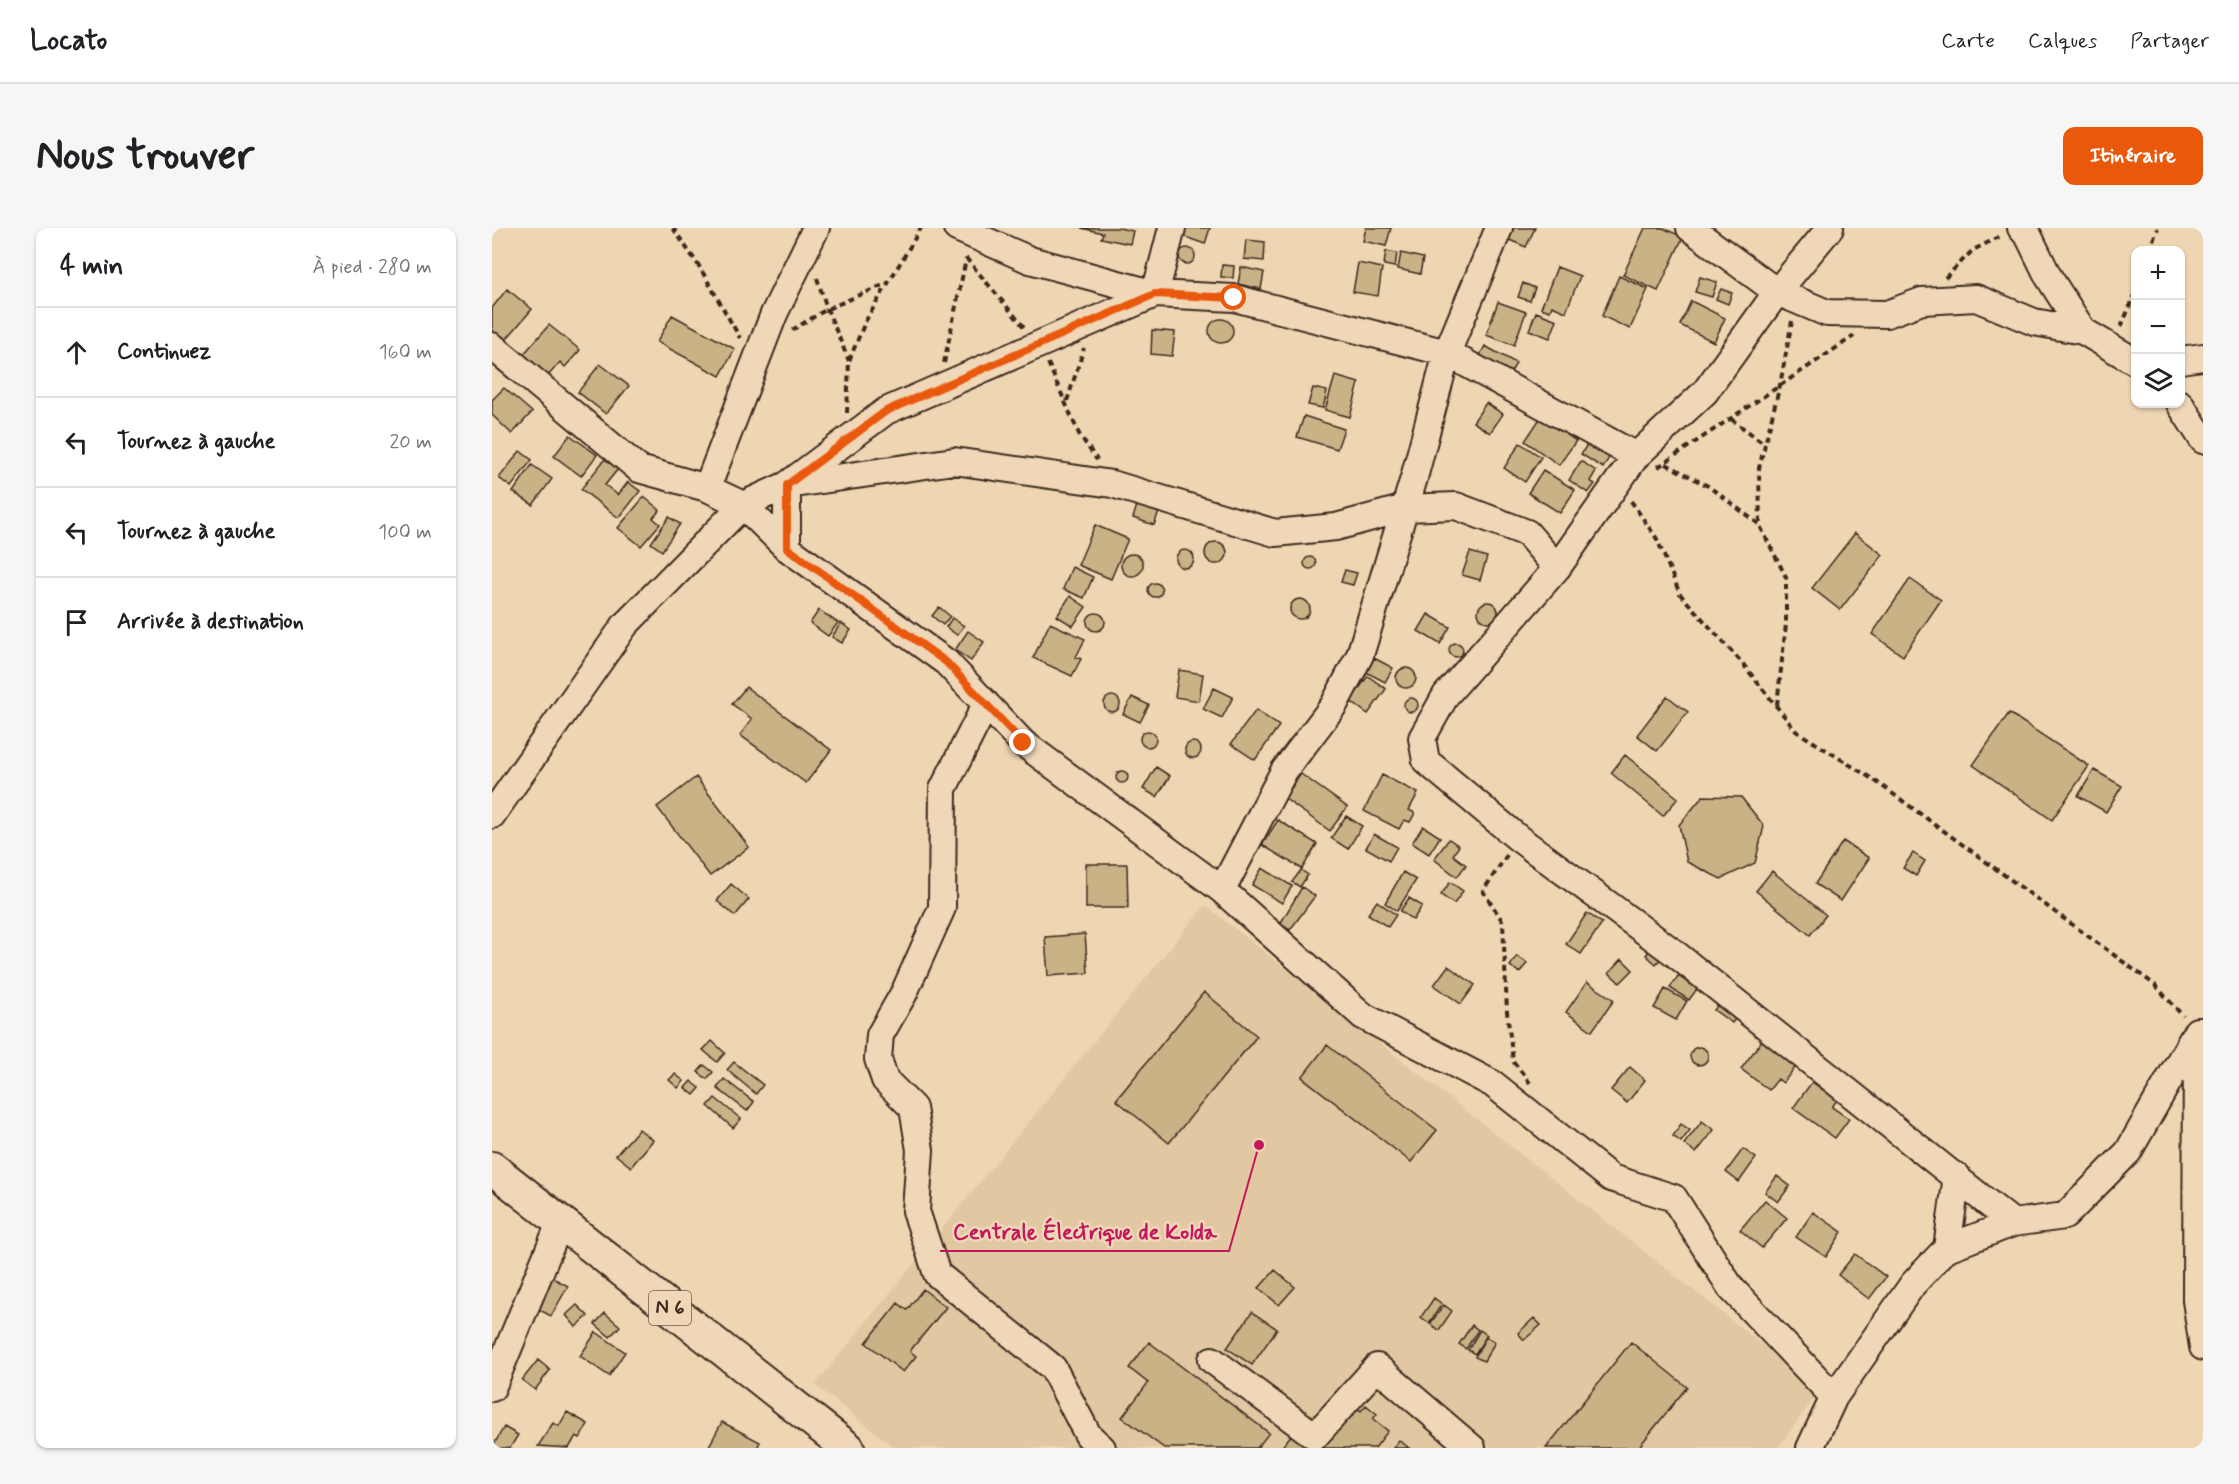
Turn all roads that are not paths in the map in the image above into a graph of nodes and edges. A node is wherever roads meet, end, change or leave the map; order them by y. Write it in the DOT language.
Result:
graph roads {
  1 [pos="1172,228"];
  2 [pos="1499,228"];
  3 [pos="1690,228"];
  4 [pos="1830,228"];
  5 [pos="2015,230"];
  6 [pos="964,231"];
  7 [pos="811,237"];
  8 [pos="1155,294"];
  9 [pos="1786,296"];
  10 [pos="2084,331"];
  11 [pos="492,346"];
  12 [pos="1447,353"];
  13 [pos="2203,357"];
  14 [pos="2131,359"];
  15 [pos="2185,359"];
  16 [pos="2183,408"];
  17 [pos="2203,440"];
  18 [pos="1646,461"];
  19 [pos="787,485"];
  20 [pos="707,488"];
  21 [pos="743,505"];
  22 [pos="1405,508"];
  23 [pos="787,548"];
  24 [pos="1557,568"];
  25 [pos="986,704"];
  26 [pos="492,816"];
  27 [pos="1222,890"];
  28 [pos="2201,1028"];
  29 [pos="492,1168"];
  30 [pos="1957,1176"];
  31 [pos="560,1222"];
  32 [pos="2013,1223"];
  33 [pos="1947,1248"];
  34 [pos="2200,1251"];
  35 [pos="2203,1347"];
  36 [pos="1212,1360"];
  37 [pos="492,1388"];
  38 [pos="1834,1397"];
  39 [pos="848,1448"];
  40 [pos="1102,1448"];
  41 [pos="1472,1448"];
  42 [pos="1810,1448"];
  1 -- 8 [label="street"];
  2 -- 12 [label="street"];
  3 -- 9 [label="street"];
  4 -- 9 [label="street"];
  5 -- 10 [label="street"];
  6 -- 8 [label="street"];
  7 -- 20 [label="street"];
  8 -- 12 [label="street"];
  8 -- 19 [label="street"];
  9 -- 10 [label="street"];
  9 -- 18 [label="street"];
  10 -- 14 [label="street"];
  11 -- 20 [label="street"];
  12 -- 18 [label="street"];
  12 -- 22 [label="street"];
  13 -- 15 [label="street"];
  16 -- 17 [label="street"];
  18 -- 24 [label="street"];
  19 -- 21 [label="street"];
  19 -- 22 [label="street"];
  19 -- 23 [label="street"];
  20 -- 21 [label="street"];
  21 -- 23 [label="street"];
  21 -- 26 [label="street"];
  22 -- 24 [label="street"];
  22 -- 27 [label="street"];
  23 -- 25 [label="street"];
  24 -- 30 [label="street"];
  25 -- 27 [label="street"];
  25 -- 40 [label="street"];
  27 -- 38 [label="street"];
  28 -- 32 [label="street"];
  28 -- 34 [label="street"];
  29 -- 31 [label="main road, N 6"];
  30 -- 32 [label="street"];
  30 -- 33 [label="street"];
  31 -- 37 [label="street"];
  31 -- 39 [label="main road, N 6"];
  32 -- 33 [label="street"];
  33 -- 38 [label="street"];
  34 -- 35 [label="street"];
  36 -- 41 [label="street"];
  38 -- 42 [label="street"];
}
